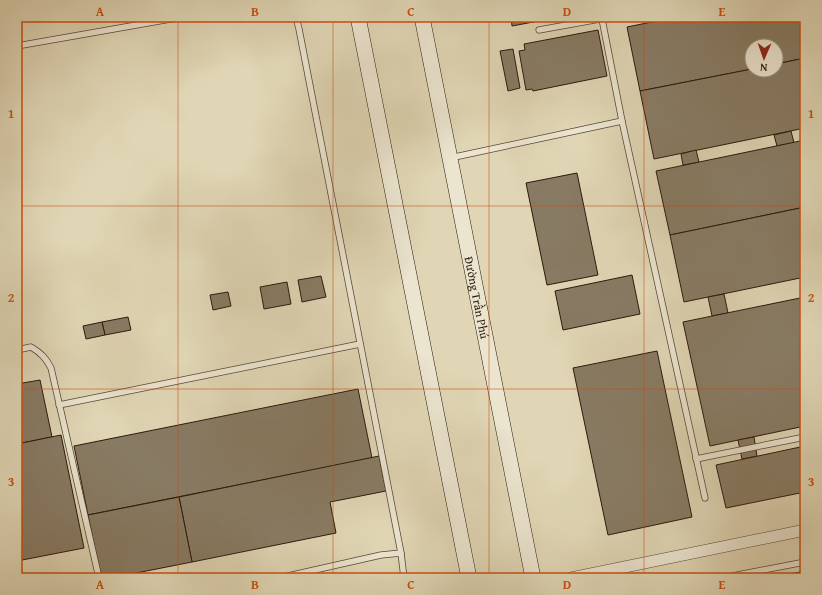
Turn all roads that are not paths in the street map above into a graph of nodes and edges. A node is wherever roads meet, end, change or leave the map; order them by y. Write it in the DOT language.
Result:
graph roads {
  1 [pos="182,17"];
  2 [pos="296,17"];
  3 [pos="358,17"];
  4 [pos="422,17"];
  5 [pos="611,17"];
  6 [pos="602,19"];
  7 [pos="539,30"];
  8 [pos="17,46"];
  9 [pos="622,121"];
  10 [pos="450,158"];
  11 [pos="360,344"];
  12 [pos="17,350"];
  13 [pos="59,405"];
  14 [pos="805,437"];
  15 [pos="696,459"];
  16 [pos="705,498"];
  17 [pos="805,530"];
  18 [pos="401,553"];
  19 [pos="805,562"];
  20 [pos="99,578"];
  21 [pos="279,578"];
  22 [pos="404,578"];
  23 [pos="469,578"];
  24 [pos="533,578"];
  25 [pos="571,578"];
  26 [pos="722,578"];
  1 -- 8 [label="lane"];
  2 -- 11 [label="lane"];
  3 -- 23 [label="main road"];
  4 -- 10 [label="main road, Đường Trần Phú"];
  5 -- 6 [label="lane"];
  6 -- 7 [label="lane"];
  6 -- 9 [label="lane"];
  9 -- 10 [label="lane"];
  9 -- 15 [label="lane"];
  10 -- 24 [label="main road, Đường Trần Phú"];
  11 -- 13 [label="lane"];
  11 -- 18 [label="lane"];
  12 -- 13 [label="lane"];
  13 -- 20 [label="lane"];
  14 -- 15 [label="lane"];
  15 -- 16 [label="lane"];
  17 -- 25 [label="street"];
  18 -- 21 [label="lane"];
  18 -- 22 [label="lane"];
  19 -- 26 [label="lane"];
}
